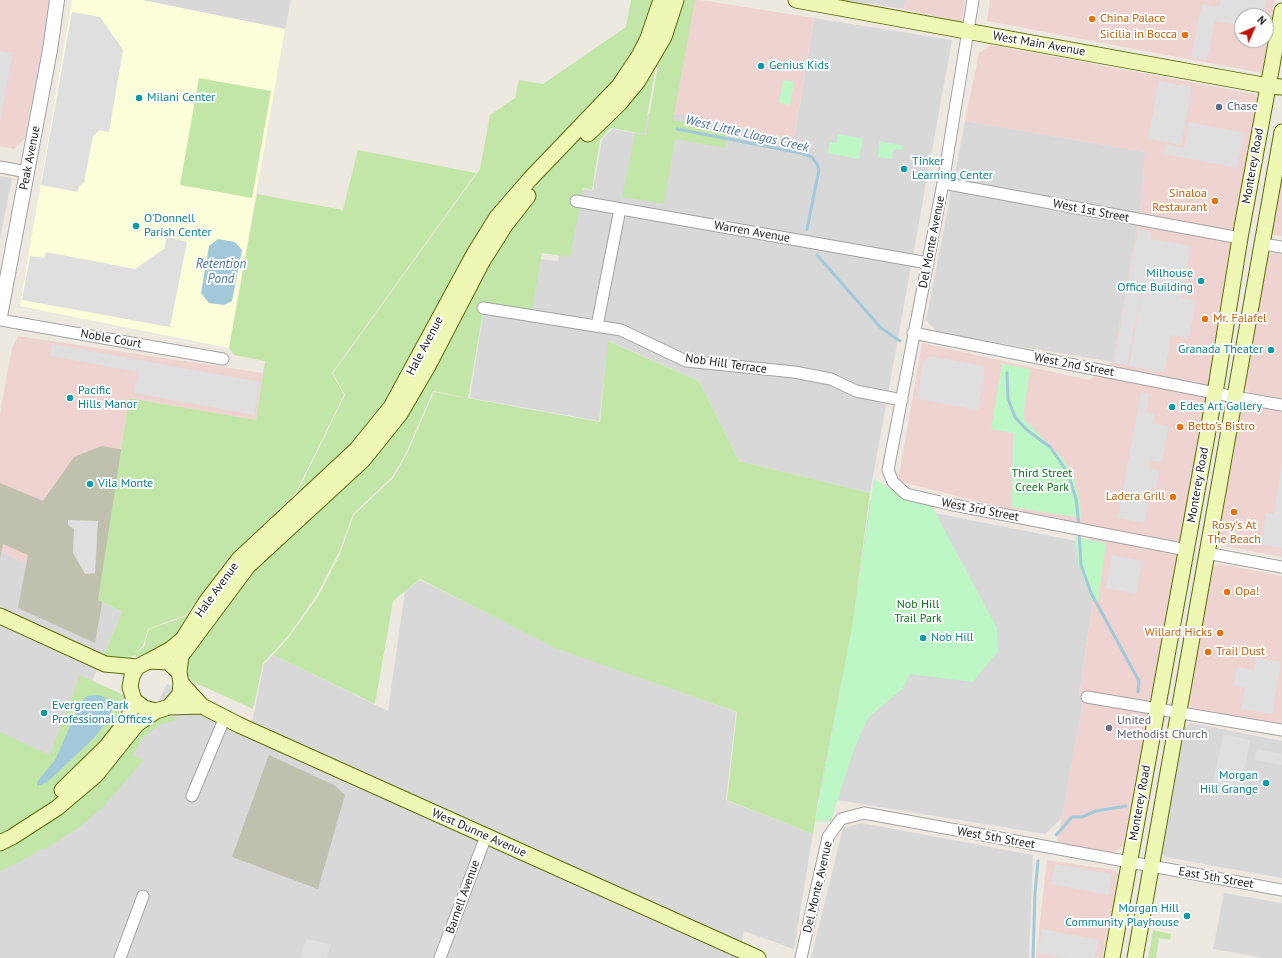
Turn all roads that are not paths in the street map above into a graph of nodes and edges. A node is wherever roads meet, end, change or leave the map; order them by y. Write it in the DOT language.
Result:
graph roads {
  1 [pos="57,0"];
  2 [pos="661,0"];
  3 [pos="676,0"];
  4 [pos="796,0"];
  5 [pos="973,0"];
  6 [pos="1282,11"];
  7 [pos="967,30"];
  8 [pos="1275,86"];
  9 [pos="1282,132"];
  10 [pos="0,167"];
  11 [pos="27,172"];
  12 [pos="943,183"];
  13 [pos="576,200"];
  14 [pos="620,209"];
  15 [pos="1240,238"];
  16 [pos="1263,244"];
  17 [pos="1282,247"];
  18 [pos="928,264"];
  19 [pos="483,308"];
  20 [pos="0,316"];
  21 [pos="0,320"];
  22 [pos="597,326"];
  23 [pos="913,333"];
  24 [pos="223,359"];
  25 [pos="1214,392"];
  26 [pos="1234,397"];
  27 [pos="902,400"];
  28 [pos="1282,405"];
  29 [pos="893,482"];
  30 [pos="1186,550"];
  31 [pos="1206,553"];
  32 [pos="1282,567"];
  33 [pos="0,616"];
  34 [pos="105,664"];
  35 [pos="143,664"];
  36 [pos="180,677"];
  37 [pos="132,694"];
  38 [pos="1087,696"];
  39 [pos="202,706"];
  40 [pos="162,709"];
  41 [pos="1157,710"];
  42 [pos="1178,713"];
  43 [pos="226,717"];
  44 [pos="1282,730"];
  45 [pos="192,796"];
  46 [pos="842,819"];
  47 [pos="0,832"];
  48 [pos="486,836"];
  49 [pos="0,843"];
  50 [pos="1130,862"];
  51 [pos="1150,866"];
  52 [pos="1282,890"];
  53 [pos="143,896"];
  54 [pos="120,958"];
  55 [pos="440,958"];
  56 [pos="758,958"];
  57 [pos="801,958"];
  58 [pos="1112,958"];
  59 [pos="1134,958"];
  1 -- 11 [label="street, Peak Avenue"];
  2 -- 35 [label="main road, Hale Avenue"];
  3 -- 36 [label="main road, Hale Avenue"];
  4 -- 7 [label="main road, West Main Avenue"];
  5 -- 7 [label="street, Del Monte Avenue"];
  6 -- 8 [label="main road, Monterey Road"];
  7 -- 8 [label="main road, West Main Avenue"];
  7 -- 12 [label="street, Del Monte Avenue"];
  8 -- 15 [label="main road, Monterey Road"];
  9 -- 16 [label="main road, Monterey Road"];
  10 -- 11 [label="street"];
  11 -- 20 [label="street, Peak Avenue"];
  12 -- 15 [label="street, West 1st Street"];
  12 -- 18 [label="street, Del Monte Avenue"];
  13 -- 14 [label="street, Warren Avenue"];
  14 -- 18 [label="street, Warren Avenue"];
  14 -- 22 [label="street"];
  15 -- 25 [label="main road, Monterey Road"];
  16 -- 17 [label="street"];
  16 -- 26 [label="main road, Monterey Road"];
  18 -- 23 [label="street, Del Monte Avenue"];
  19 -- 22 [label="street, Nob Hill Terrace"];
  21 -- 24 [label="street, Noble Court"];
  22 -- 27 [label="street, Nob Hill Terrace"];
  23 -- 25 [label="street, West 2nd Street"];
  23 -- 27 [label="street, Del Monte Avenue"];
  25 -- 26 [label="street, West 2nd Street"];
  25 -- 30 [label="main road, Monterey Road"];
  26 -- 28 [label="street, West 2nd Street"];
  26 -- 31 [label="main road, Monterey Road"];
  27 -- 29 [label="street, Del Monte Avenue"];
  29 -- 30 [label="street, West 3rd Street"];
  30 -- 41 [label="main road, Monterey Road"];
  31 -- 32 [label="street"];
  31 -- 42 [label="main road, Monterey Road"];
  33 -- 34 [label="main road"];
  34 -- 35 [label="main road"];
  34 -- 37 [label="main road"];
  35 -- 36 [label="main road"];
  35 -- 37 [label="main road"];
  36 -- 39 [label="main road, West Dunne Avenue"];
  36 -- 40 [label="main road"];
  37 -- 40 [label="main road"];
  37 -- 47 [label="main road"];
  38 -- 41 [label="street"];
  39 -- 40 [label="main road, West Dunne Avenue"];
  39 -- 43 [label="main road, West Dunne Avenue"];
  40 -- 49 [label="main road"];
  41 -- 42 [label="street"];
  41 -- 50 [label="main road, Monterey Road"];
  42 -- 44 [label="street"];
  42 -- 51 [label="main road, Monterey Road"];
  43 -- 45 [label="street"];
  43 -- 48 [label="main road, West Dunne Avenue"];
  46 -- 50 [label="street, West 5th Street"];
  46 -- 57 [label="street, Del Monte Avenue"];
  48 -- 55 [label="street, Barnell Avenue"];
  48 -- 56 [label="main road, West Dunne Avenue"];
  50 -- 51 [label="street, West 5th Street"];
  50 -- 58 [label="main road, Monterey Road"];
  51 -- 52 [label="street, East 5th Street"];
  51 -- 59 [label="main road, Monterey Road"];
  53 -- 54 [label="street"];
}
